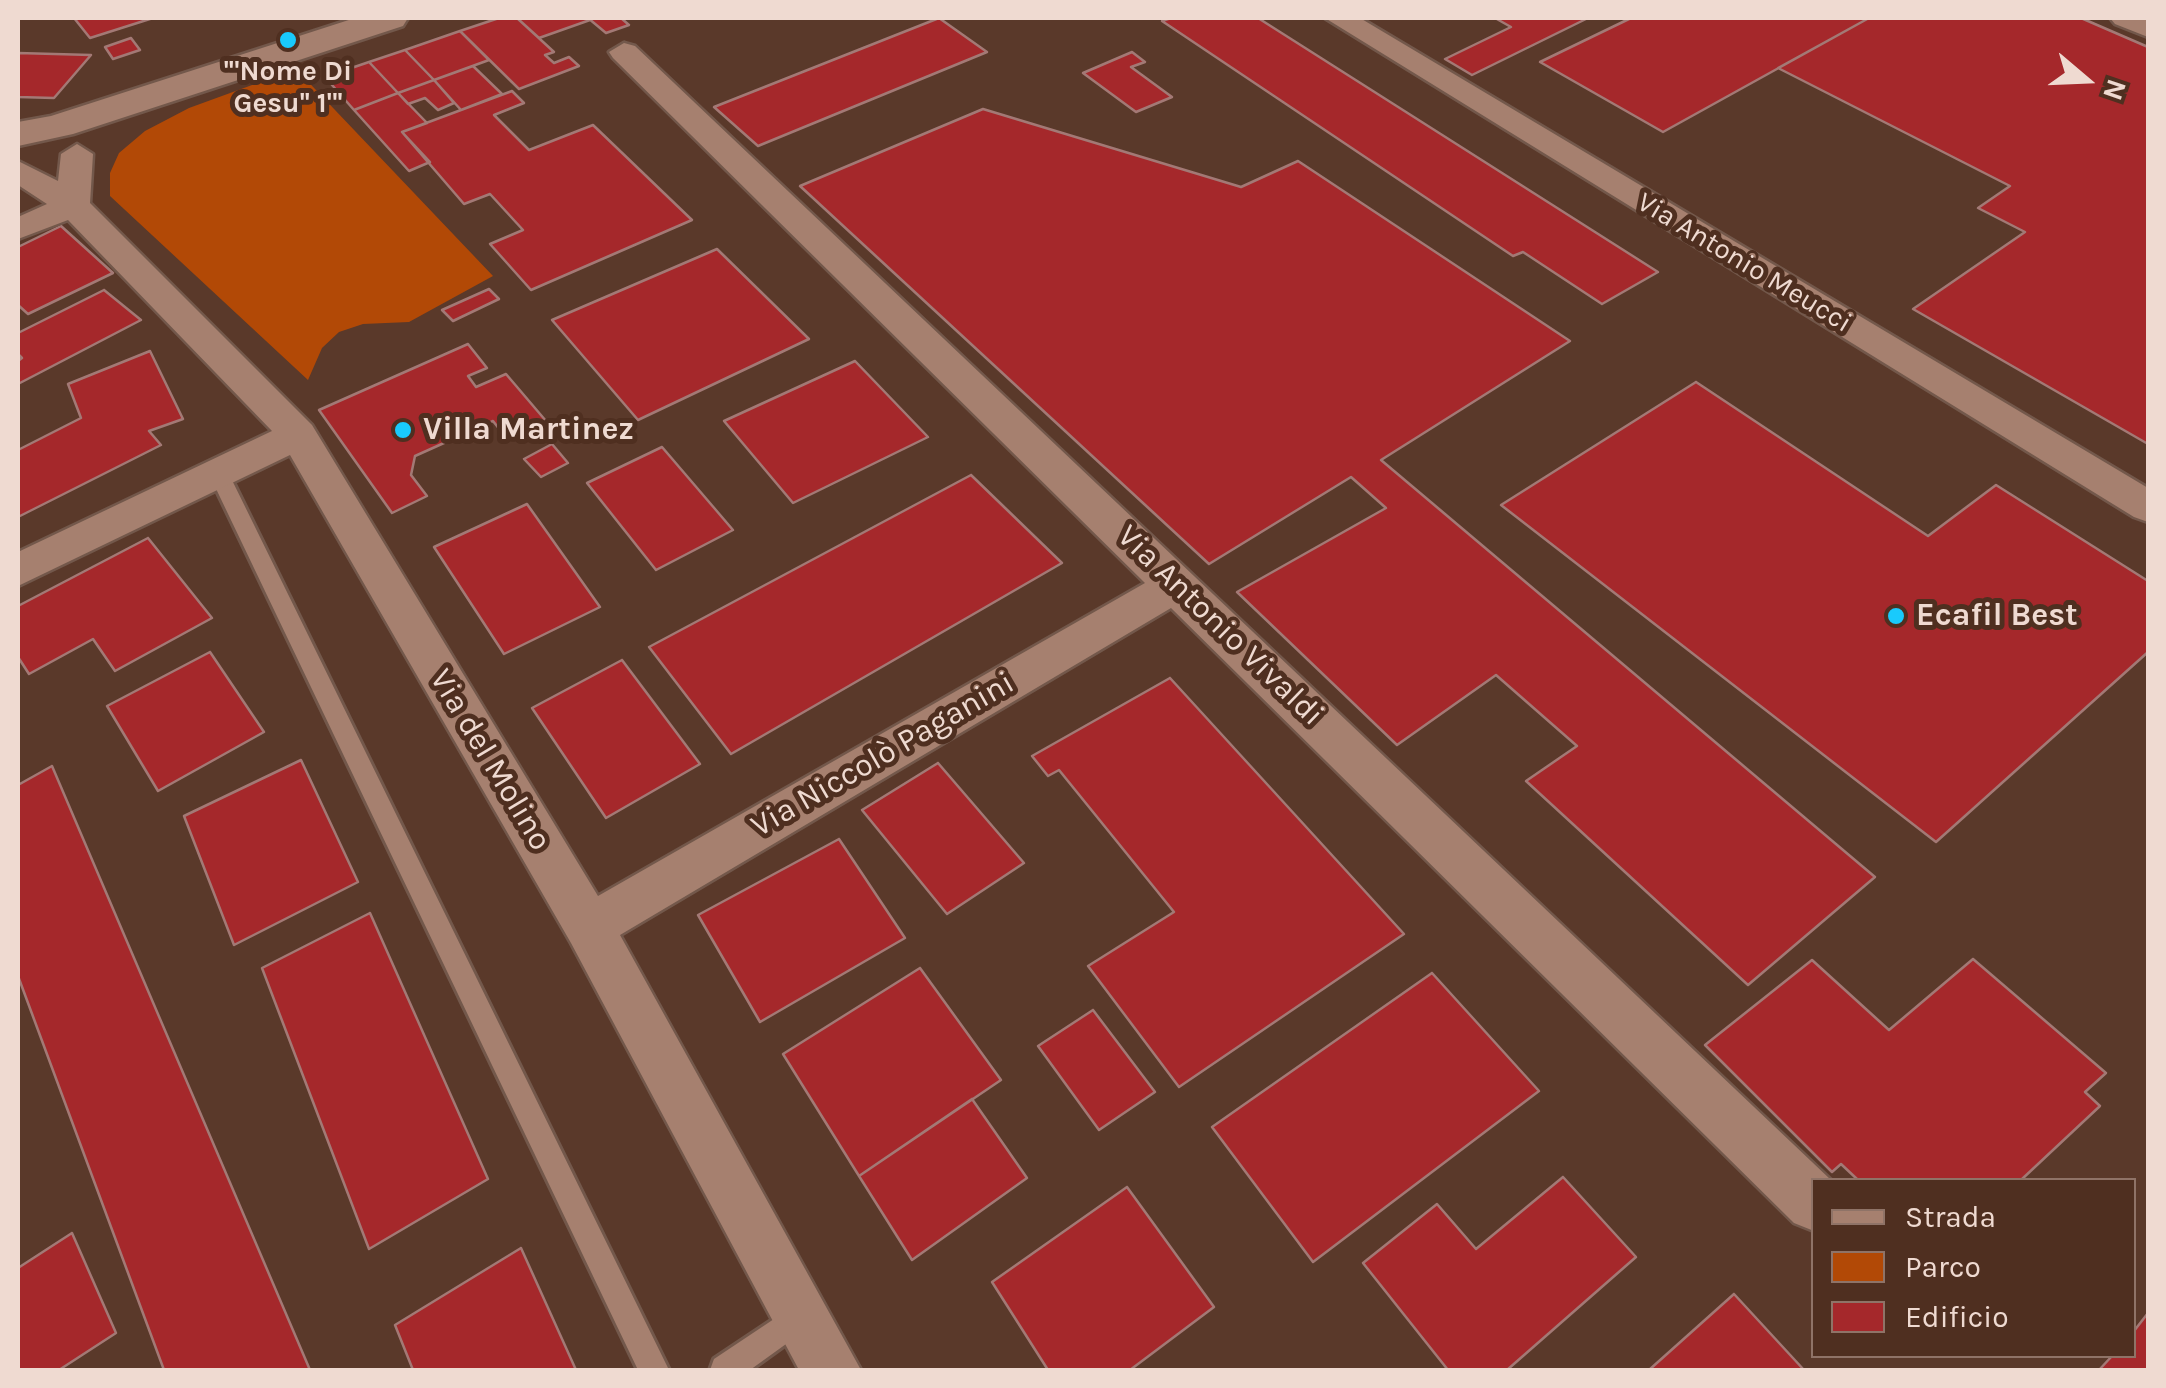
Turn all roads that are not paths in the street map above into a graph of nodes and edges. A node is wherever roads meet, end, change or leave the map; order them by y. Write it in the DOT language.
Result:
graph roads {
  1 [pos="390,18"];
  2 [pos="1340,18"];
  3 [pos="2125,18"];
  4 [pos="2148,28"];
  5 [pos="624,52"];
  6 [pos="18,134"];
  7 [pos="74,140"];
  8 [pos="18,170"];
  9 [pos="73,205"];
  10 [pos="18,229"];
  11 [pos="298,436"];
  12 [pos="218,472"];
  13 [pos="2148,507"];
  14 [pos="18,570"];
  15 [pos="1177,584"];
  16 [pos="589,927"];
  17 [pos="1811,1201"];
  18 [pos="801,1316"];
  19 [pos="654,1370"];
  20 [pos="725,1370"];
  21 [pos="830,1370"];
  1 -- 7 [label="main road"];
  2 -- 13 [label="street, Via Antonio Meucci"];
  3 -- 4 [label="street"];
  5 -- 15 [label="street, Via Antonio Vivaldi"];
  6 -- 7 [label="main road"];
  7 -- 8 [label="main road"];
  7 -- 9 [label="street"];
  8 -- 9 [label="street, Via del Molino"];
  9 -- 10 [label="street"];
  9 -- 11 [label="street, Via del Molino"];
  11 -- 12 [label="street"];
  11 -- 16 [label="street, Via del Molino"];
  12 -- 14 [label="street"];
  12 -- 19 [label="lane"];
  15 -- 16 [label="street, Via Niccolò Paganini"];
  15 -- 17 [label="street, Via Antonio Vivaldi"];
  16 -- 18 [label="street, Via del Molino"];
  18 -- 20 [label="lane"];
  18 -- 21 [label="street, Via del Molino"];
}
